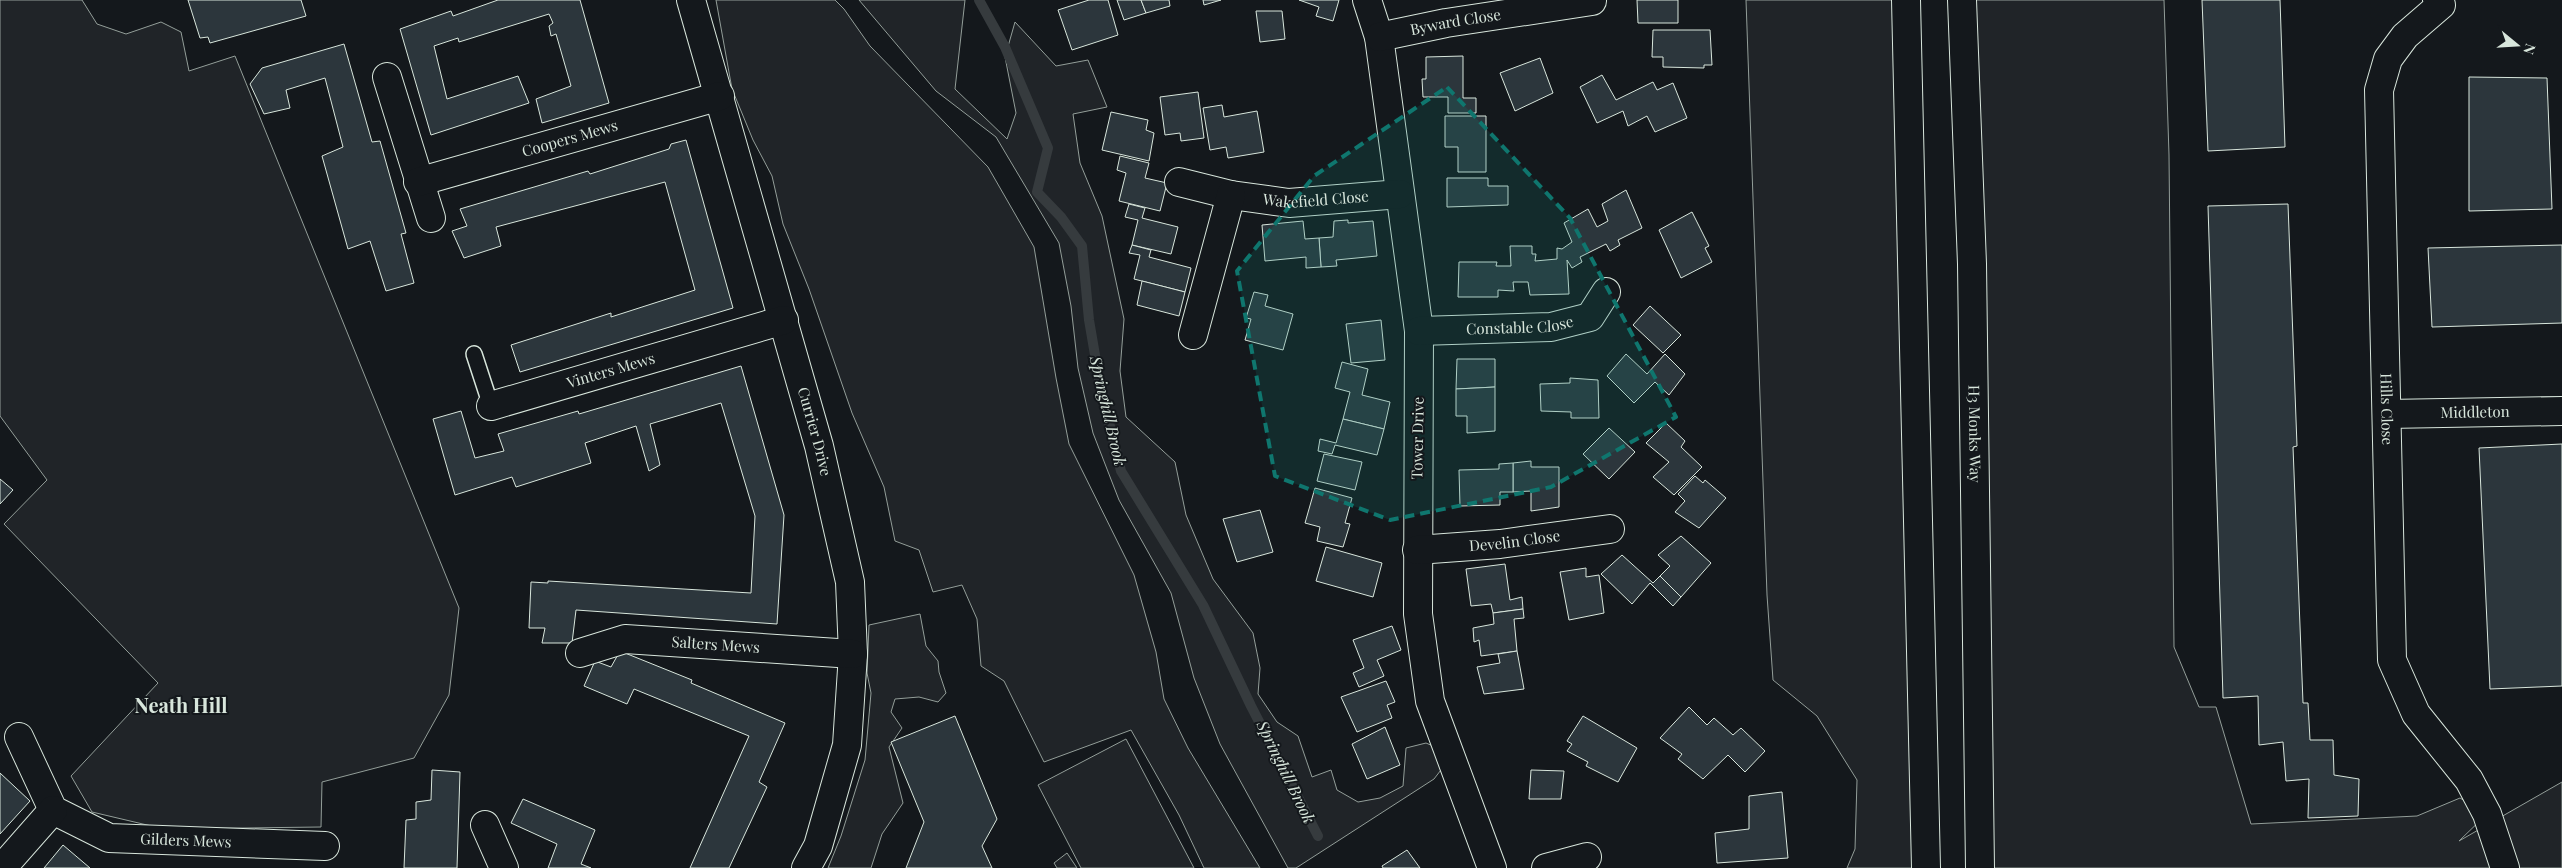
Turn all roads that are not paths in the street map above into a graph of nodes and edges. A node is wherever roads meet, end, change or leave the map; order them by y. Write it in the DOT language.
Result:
graph roads {
  1 [pos="691,0"];
  2 [pos="1367,0"];
  3 [pos="1906,0"];
  4 [pos="1962,0"];
  5 [pos="1592,1"];
  6 [pos="2442,2"];
  7 [pos="1379,37"];
  8 [pos="387,77"];
  9 [pos="720,96"];
  10 [pos="418,182"];
  11 [pos="1179,182"];
  12 [pos="1400,194"];
  13 [pos="1231,195"];
  14 [pos="431,218"];
  15 [pos="1606,292"];
  16 [pos="784,320"];
  17 [pos="1419,331"];
  18 [pos="1193,335"];
  19 [pos="474,354"];
  20 [pos="491,406"];
  21 [pos="2562,412"];
  22 [pos="2386,414"];
  23 [pos="1610,529"];
  24 [pos="1417,550"];
  25 [pos="580,653"];
  26 [pos="854,654"];
  27 [pos="19,737"];
  28 [pos="53,810"];
  29 [pos="485,825"];
  30 [pos="325,846"];
  31 [pos="1587,857"];
  32 [pos="2,868"];
  33 [pos="504,868"];
  34 [pos="806,868"];
  35 [pos="1492,868"];
  36 [pos="1546,868"];
  37 [pos="1926,868"];
  38 [pos="1980,868"];
  39 [pos="2505,868"];
  1 -- 9 [label="street, Currier Drive"];
  2 -- 7 [label="street, Tower Drive"];
  3 -- 37 [label="street"];
  4 -- 38 [label="street, H3 Monks Way"];
  5 -- 7 [label="street, Byward Close"];
  6 -- 22 [label="street, Hills Close"];
  7 -- 12 [label="street, Tower Drive"];
  8 -- 10 [label="street"];
  9 -- 10 [label="street, Coopers Mews"];
  9 -- 16 [label="street, Currier Drive"];
  10 -- 14 [label="street"];
  11 -- 13 [label="street, Wakefield Close"];
  12 -- 13 [label="street, Wakefield Close"];
  12 -- 17 [label="street, Tower Drive"];
  13 -- 18 [label="street"];
  15 -- 17 [label="street, Constable Close"];
  16 -- 20 [label="street, Vinters Mews"];
  16 -- 26 [label="street, Currier Drive"];
  17 -- 24 [label="street, Tower Drive"];
  19 -- 20 [label="lane, Vinters Mews"];
  21 -- 22 [label="street, Middleton"];
  22 -- 39 [label="street, Hills Close"];
  23 -- 24 [label="street, Develin Close"];
  24 -- 35 [label="street, Tower Drive"];
  25 -- 26 [label="street, Salters Mews"];
  26 -- 34 [label="street, Currier Drive"];
  27 -- 28 [label="street"];
  28 -- 30 [label="street, Gilders Mews"];
  28 -- 32 [label="street"];
  29 -- 33 [label="street"];
  31 -- 36 [label="street"];
}
